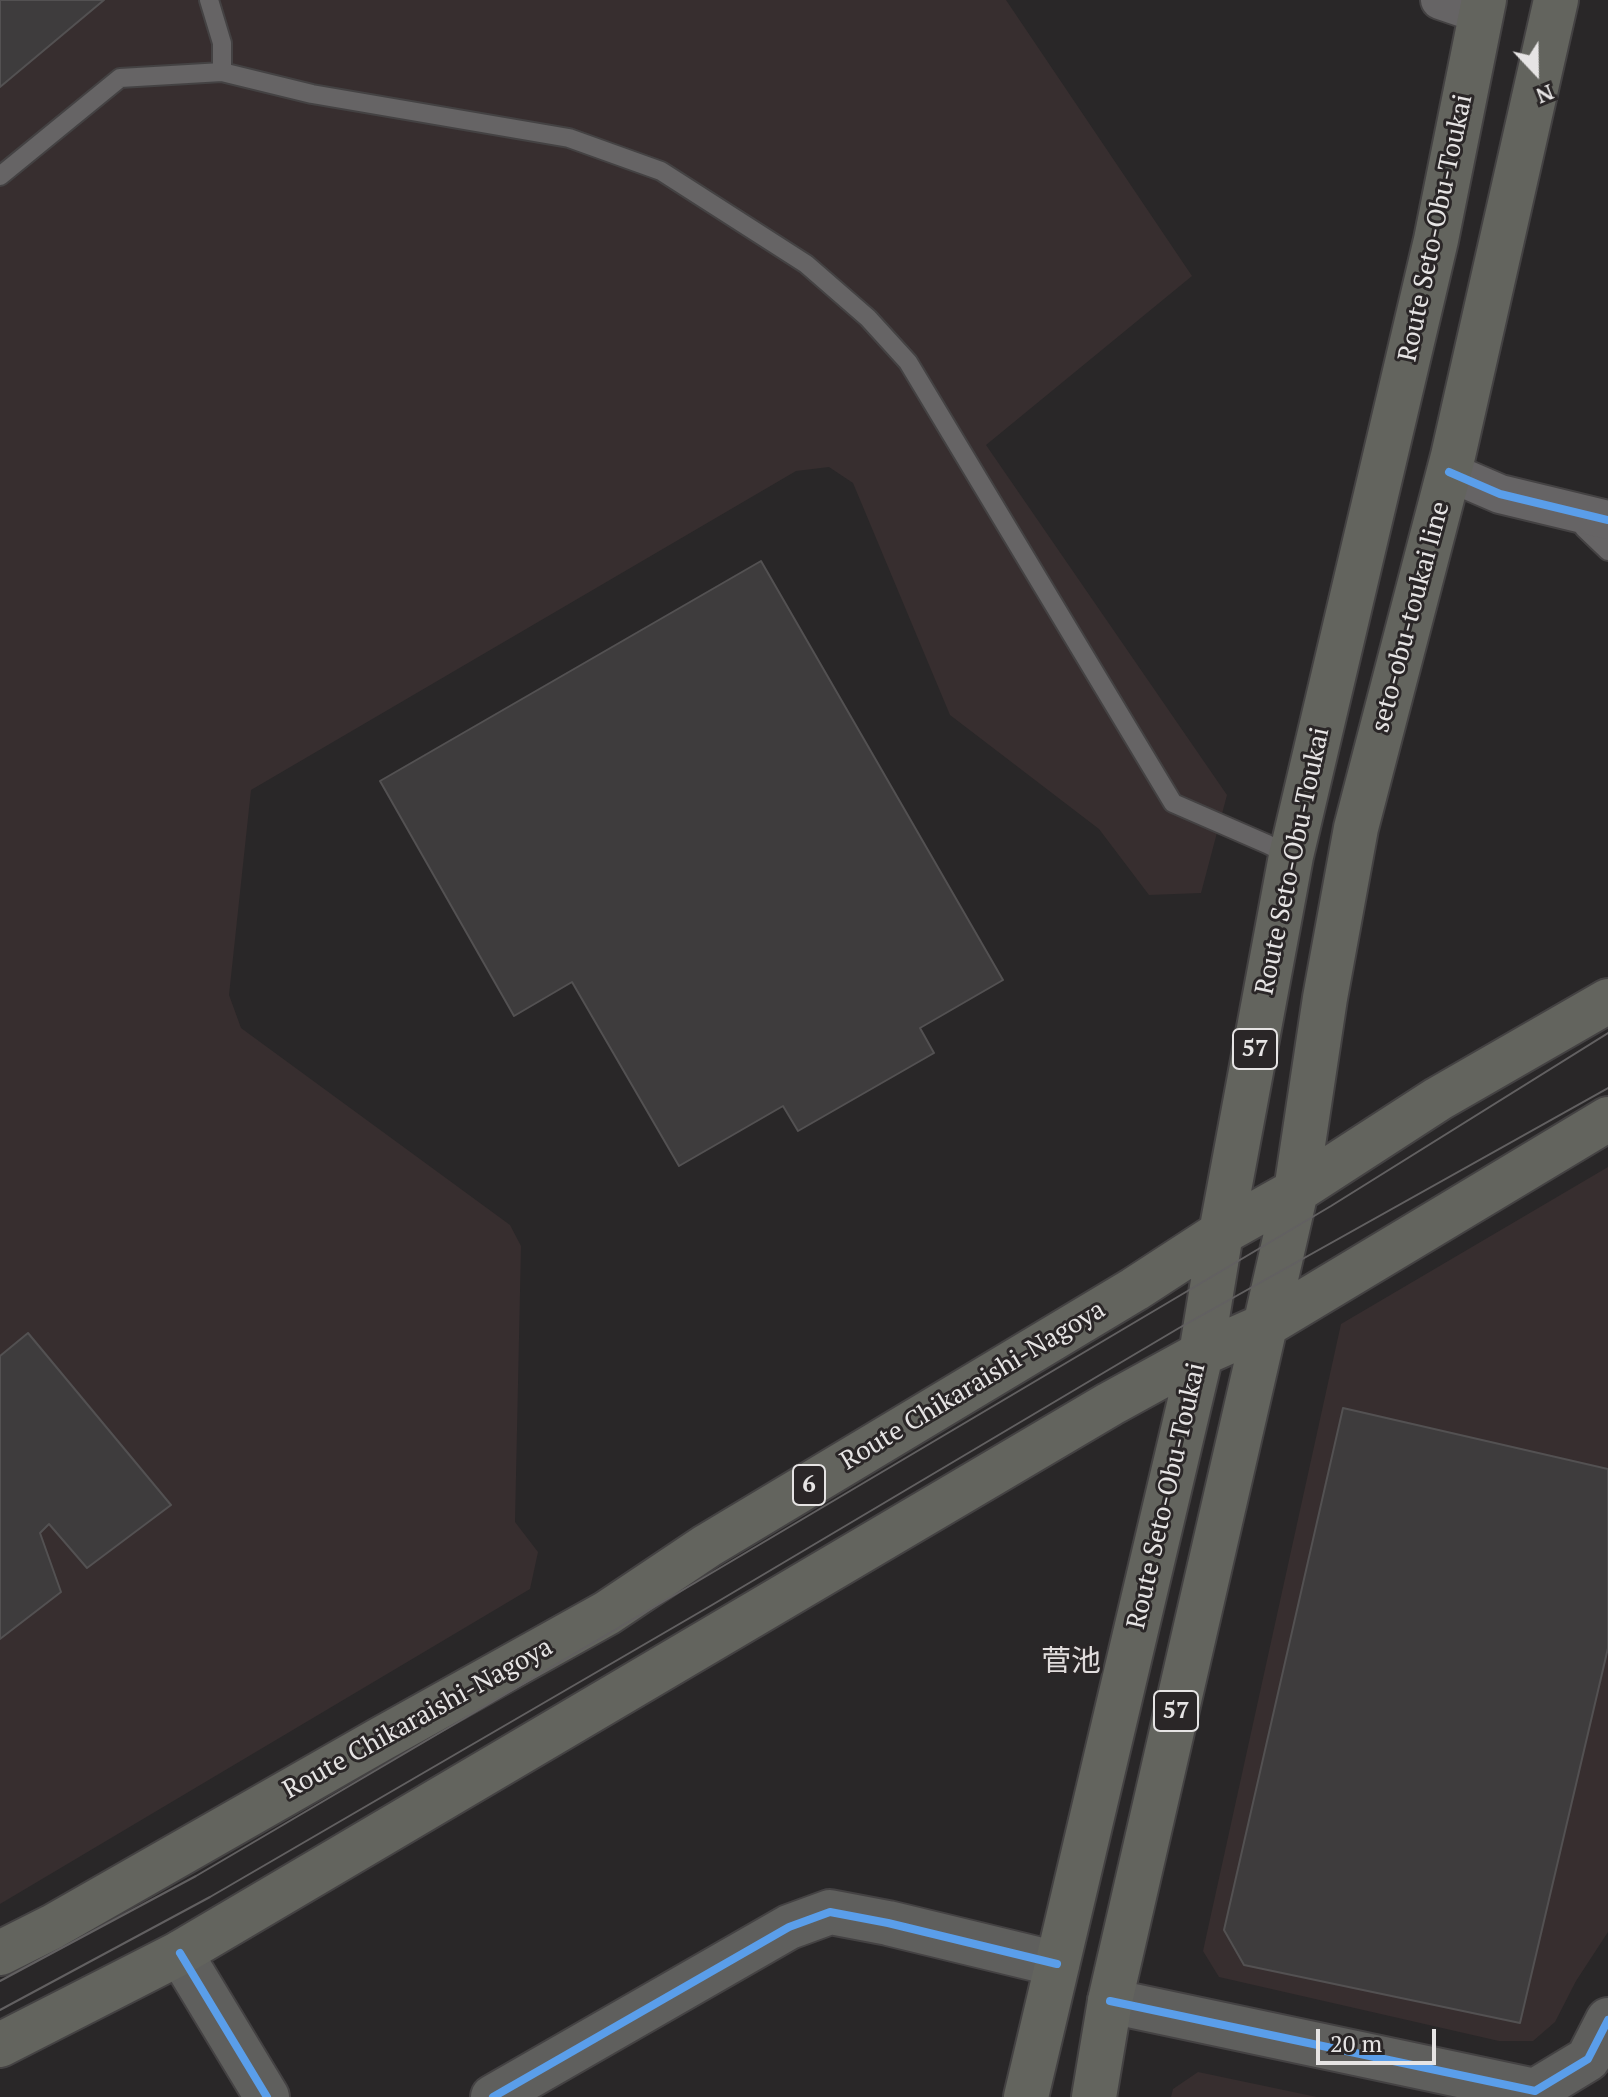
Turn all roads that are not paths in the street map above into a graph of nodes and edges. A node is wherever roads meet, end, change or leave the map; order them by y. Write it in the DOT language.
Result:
graph roads {
  1 [pos="209,0"];
  2 [pos="1440,0"];
  3 [pos="1556,0"];
  4 [pos="1482,7"];
  5 [pos="222,72"];
  6 [pos="0,176"];
  7 [pos="1449,472"];
  8 [pos="1608,520"];
  9 [pos="1608,527"];
  10 [pos="1608,551"];
  11 [pos="1291,856"];
  12 [pos="1608,1001"];
  13 [pos="1608,1119"];
  14 [pos="1296,1191"];
  15 [pos="1221,1233"];
  16 [pos="1264,1326"];
  17 [pos="1201,1354"];
  18 [pos="0,1953"];
  19 [pos="180,1953"];
  20 [pos="1057,1964"];
  21 [pos="1110,2001"];
  22 [pos="1608,2020"];
  23 [pos="0,2045"];
  24 [pos="267,2097"];
  25 [pos="493,2097"];
  26 [pos="1026,2097"];
  27 [pos="1094,2097"];
  1 -- 5 [label="lane"];
  2 -- 4 [label="street"];
  3 -- 7 [label="main road, seto-obu-toukai line / 57"];
  4 -- 11 [label="main road, Route Seto-Obu-Toukai / 57"];
  5 -- 6 [label="lane"];
  5 -- 11 [label="lane"];
  7 -- 8 [label="street"];
  7 -- 14 [label="main road, seto-obu-toukai line / 57"];
  9 -- 10 [label="lane"];
  11 -- 15 [label="main road, Route Seto-Obu-Toukai / 57"];
  12 -- 14 [label="main road, Route Chikaraishi-Nagoya / 6"];
  13 -- 16 [label="main road"];
  14 -- 15 [label="main road, Route Chikaraishi-Nagoya / 6"];
  14 -- 16 [label="main road, 57"];
  15 -- 17 [label="main road, Route Seto-Obu-Toukai / 57"];
  15 -- 18 [label="main road, Route Chikaraishi-Nagoya / 6"];
  16 -- 17 [label="main road"];
  16 -- 21 [label="main road, 57"];
  17 -- 19 [label="main road"];
  17 -- 20 [label="main road, Route Seto-Obu-Toukai / 57"];
  19 -- 23 [label="main road"];
  19 -- 24 [label="street"];
  20 -- 25 [label="street"];
  20 -- 26 [label="main road, Route Seto-Obu-Toukai / 57"];
  21 -- 22 [label="street"];
  21 -- 27 [label="main road, 57"];
}
